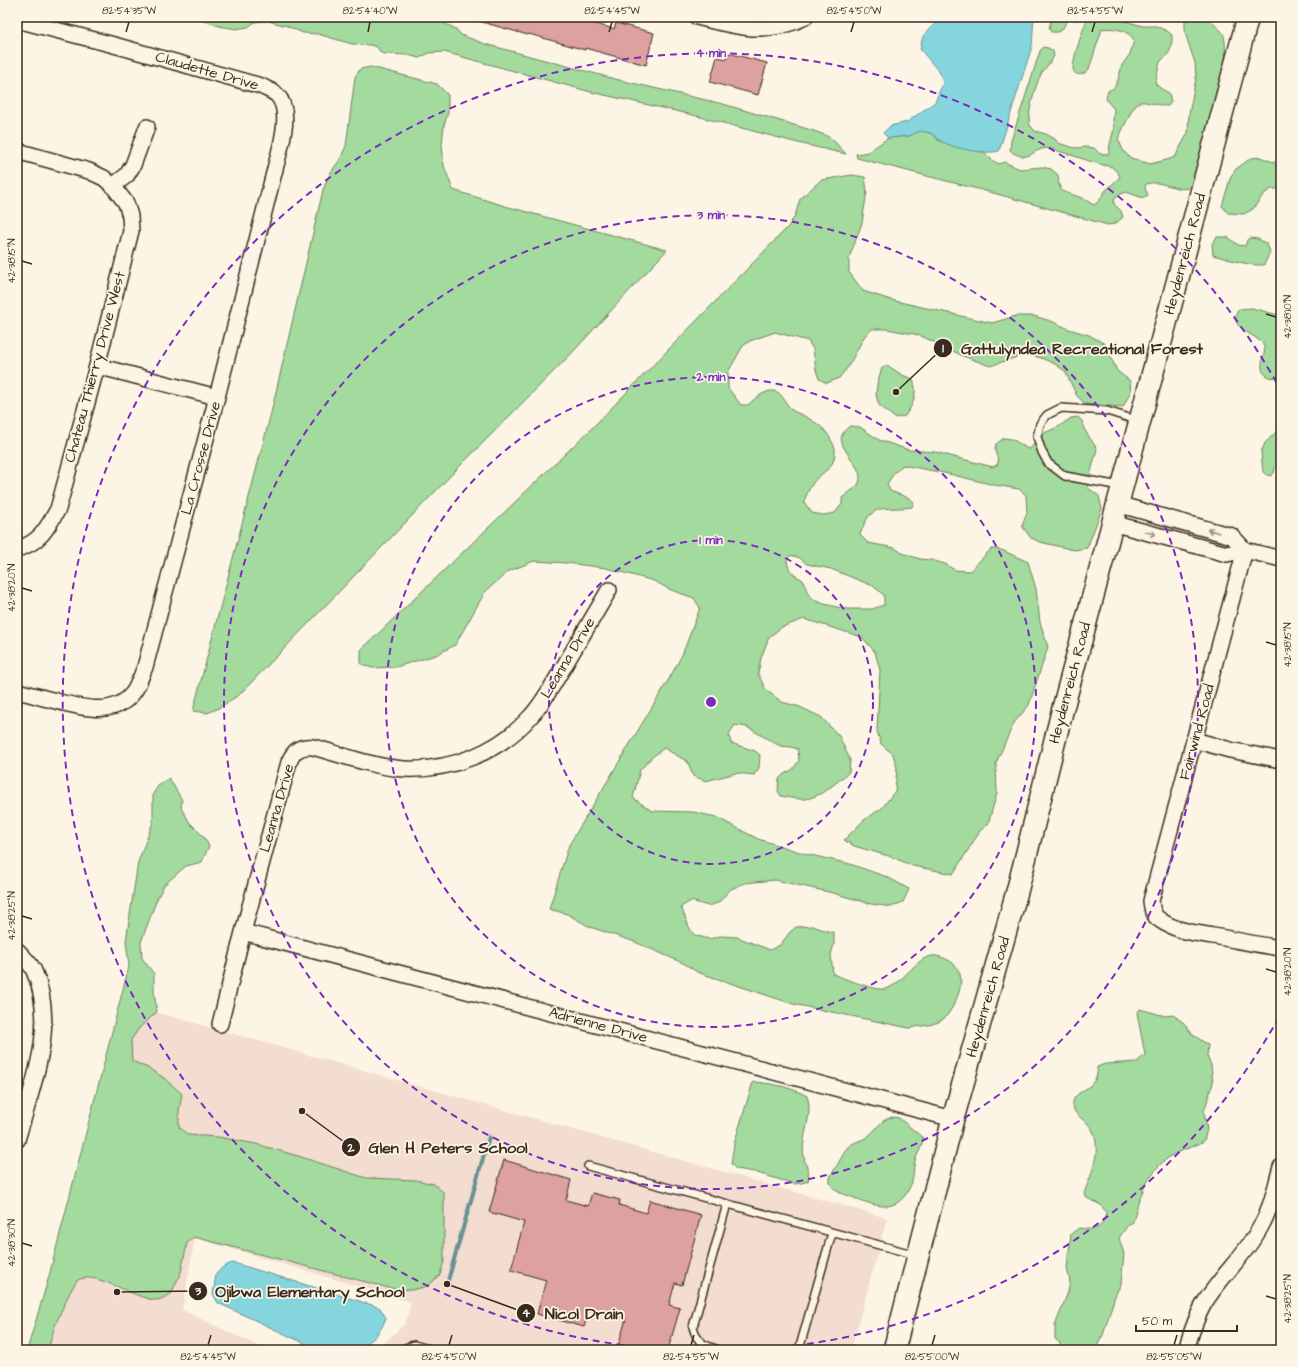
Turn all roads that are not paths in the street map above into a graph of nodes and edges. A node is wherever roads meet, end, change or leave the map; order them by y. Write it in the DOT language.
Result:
graph roads {
  1 [pos="696,17"];
  2 [pos="805,17"];
  3 [pos="1248,17"];
  4 [pos="17,20"];
  5 [pos="147,126"];
  6 [pos="17,151"];
  7 [pos="113,186"];
  8 [pos="264,213"];
  9 [pos="97,366"];
  10 [pos="217,397"];
  11 [pos="1140,421"];
  12 [pos="1117,505"];
  13 [pos="17,549"];
  14 [pos="1246,550"];
  15 [pos="1281,559"];
  16 [pos="609,590"];
  17 [pos="17,691"];
  18 [pos="1194,740"];
  19 [pos="1281,760"];
  20 [pos="243,932"];
  21 [pos="1281,948"];
  22 [pos="17,950"];
  23 [pos="220,1024"];
  24 [pos="954,1119"];
  25 [pos="17,1140"];
  26 [pos="588,1166"];
  27 [pos="1281,1167"];
  28 [pos="727,1204"];
  29 [pos="832,1233"];
  30 [pos="918,1256"];
  31 [pos="399,1350"];
  32 [pos="433,1350"];
  33 [pos="719,1350"];
  34 [pos="800,1350"];
  35 [pos="894,1350"];
  36 [pos="1186,1350"];
  1 -- 2 [label="street"];
  3 -- 11 [label="street, Heydenreich Road"];
  4 -- 8 [label="street, Claudette Drive"];
  5 -- 7 [label="street"];
  6 -- 7 [label="street, Chateau Thierry Drive West"];
  7 -- 9 [label="street, Chateau Thierry Drive West"];
  8 -- 10 [label="street, La Crosse Drive"];
  9 -- 10 [label="street"];
  9 -- 13 [label="street, Chateau Thierry Drive West"];
  10 -- 17 [label="street, La Crosse Drive"];
  11 -- 12 [label="street, Heydenreich Road"];
  11 -- 12 [label="lane"];
  14 -- 12 [label="street, one-way"];
  12 -- 14 [label="street, one-way"];
  12 -- 24 [label="street, Heydenreich Road"];
  14 -- 15 [label="street"];
  14 -- 18 [label="street, Fairwind Road"];
  16 -- 20 [label="street, Leanna Drive"];
  18 -- 19 [label="street"];
  18 -- 21 [label="street, Fairwind Road"];
  20 -- 23 [label="street, Leanna Drive"];
  20 -- 24 [label="street, Adrienne Drive"];
  22 -- 25 [label="street"];
  24 -- 30 [label="street, Heydenreich Road"];
  26 -- 28 [label="lane"];
  27 -- 36 [label="street"];
  28 -- 29 [label="lane"];
  28 -- 33 [label="lane"];
  29 -- 30 [label="lane"];
  29 -- 34 [label="lane"];
  30 -- 35 [label="street, Heydenreich Road"];
  31 -- 32 [label="lane"];
}
